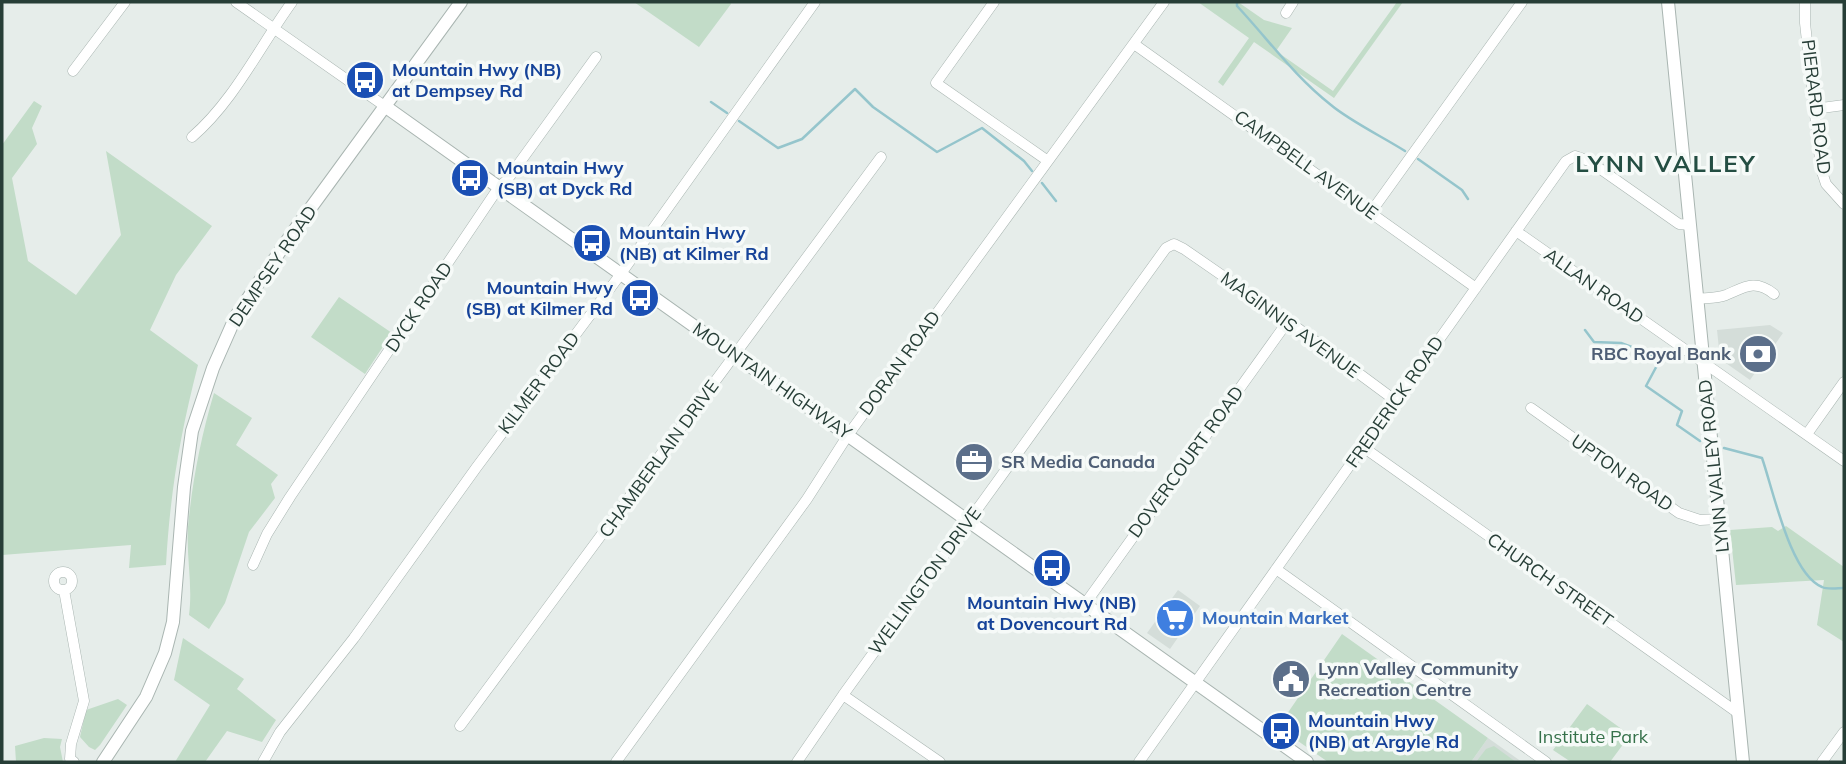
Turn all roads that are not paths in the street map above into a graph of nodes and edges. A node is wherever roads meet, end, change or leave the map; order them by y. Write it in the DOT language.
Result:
graph roads {
  1 [pos="125,2"];
  2 [pos="236,2"];
  3 [pos="292,2"];
  4 [pos="461,2"];
  5 [pos="815,2"];
  6 [pos="994,2"];
  7 [pos="1164,2"];
  8 [pos="1293,2"];
  9 [pos="1522,2"];
  10 [pos="1668,2"];
  11 [pos="1805,2"];
  12 [pos="1286,13"];
  13 [pos="273,28"];
  14 [pos="1134,44"];
  15 [pos="596,57"];
  16 [pos="74,71"];
  17 [pos="1844,105"];
  18 [pos="386,107"];
  19 [pos="1814,109"];
  20 [pos="192,137"];
  21 [pos="881,157"];
  22 [pos="1048,161"];
  23 [pos="499,187"];
  24 [pos="1844,204"];
  25 [pos="1371,212"];
  26 [pos="1690,225"];
  27 [pos="1516,231"];
  28 [pos="1184,249"];
  29 [pos="620,275"];
  30 [pos="1476,288"];
  31 [pos="1774,293"];
  32 [pos="1698,299"];
  33 [pos="1288,321"];
  34 [pos="735,355"];
  35 [pos="1704,363"];
  36 [pos="1844,382"];
  37 [pos="1396,401"];
  38 [pos="1531,408"];
  39 [pos="1807,434"];
  40 [pos="848,435"];
  41 [pos="1363,447"];
  42 [pos="1844,461"];
  43 [pos="968,520"];
  44 [pos="1719,520"];
  45 [pos="253,565"];
  46 [pos="1276,569"];
  47 [pos="64,590"];
  48 [pos="1085,604"];
  49 [pos="1196,683"];
  50 [pos="843,695"];
  51 [pos="1738,713"];
  52 [pos="460,726"];
  53 [pos="1844,732"];
  54 [pos="74,762"];
  55 [pos="103,762"];
  56 [pos="263,762"];
  57 [pos="616,762"];
  58 [pos="797,762"];
  59 [pos="940,762"];
  60 [pos="1139,762"];
  61 [pos="1307,762"];
  62 [pos="1546,762"];
  63 [pos="1742,762"];
  64 [pos="1822,762"];
  1 -- 16 [label="street"];
  2 -- 13 [label="street, MOUNTAIN HIGHWAY"];
  3 -- 13 [label="street"];
  4 -- 18 [label="street, DEMPSEY ROAD"];
  5 -- 29 [label="street, KILMER ROAD"];
  6 -- 22 [label="street"];
  7 -- 14 [label="street, DORAN ROAD"];
  8 -- 12 [label="street"];
  9 -- 25 [label="street"];
  10 -- 26 [label="street, LYNN VALLEY ROAD"];
  11 -- 19 [label="street, PIERARD ROAD"];
  13 -- 18 [label="street, MOUNTAIN HIGHWAY"];
  13 -- 20 [label="street"];
  14 -- 22 [label="street, DORAN ROAD"];
  14 -- 25 [label="street, CAMPBELL AVENUE"];
  15 -- 23 [label="street, DYCK ROAD"];
  17 -- 19 [label="street"];
  18 -- 23 [label="street, MOUNTAIN HIGHWAY"];
  18 -- 55 [label="street, DEMPSEY ROAD"];
  19 -- 24 [label="street, PIERARD ROAD"];
  21 -- 34 [label="street, CHAMBERLAIN DRIVE"];
  22 -- 40 [label="street, DORAN ROAD"];
  23 -- 29 [label="street, MOUNTAIN HIGHWAY"];
  23 -- 45 [label="street, DYCK ROAD"];
  25 -- 30 [label="street, CAMPBELL AVENUE"];
  26 -- 27 [label="street, FREDERICK ROAD"];
  26 -- 32 [label="street, LYNN VALLEY ROAD"];
  27 -- 30 [label="street, FREDERICK ROAD"];
  27 -- 35 [label="street, ALLAN ROAD"];
  28 -- 33 [label="street, MAGINNIS AVENUE"];
  28 -- 43 [label="street, WELLINGTON DRIVE"];
  29 -- 34 [label="street, MOUNTAIN HIGHWAY"];
  29 -- 56 [label="street, KILMER ROAD"];
  30 -- 37 [label="street, FREDERICK ROAD"];
  31 -- 32 [label="street"];
  32 -- 35 [label="street, LYNN VALLEY ROAD"];
  33 -- 37 [label="street, MAGINNIS AVENUE"];
  33 -- 48 [label="street, DOVERCOURT ROAD"];
  34 -- 40 [label="street, MOUNTAIN HIGHWAY"];
  34 -- 52 [label="street, CHAMBERLAIN DRIVE"];
  35 -- 39 [label="street, ALLAN ROAD"];
  35 -- 44 [label="street, LYNN VALLEY ROAD"];
  36 -- 39 [label="street"];
  37 -- 41 [label="street, FREDERICK ROAD"];
  38 -- 44 [label="street, UPTON ROAD"];
  39 -- 42 [label="street, ALLAN ROAD"];
  40 -- 43 [label="street, MOUNTAIN HIGHWAY"];
  40 -- 57 [label="street, DORAN ROAD"];
  41 -- 46 [label="street, FREDERICK ROAD"];
  41 -- 51 [label="street, CHURCH STREET"];
  43 -- 48 [label="street, MOUNTAIN HIGHWAY"];
  43 -- 50 [label="street, WELLINGTON DRIVE"];
  44 -- 51 [label="street, LYNN VALLEY ROAD"];
  46 -- 49 [label="street, FREDERICK ROAD"];
  46 -- 62 [label="street"];
  47 -- 54 [label="street"];
  48 -- 49 [label="street, MOUNTAIN HIGHWAY"];
  49 -- 60 [label="street, FREDERICK ROAD"];
  49 -- 61 [label="street, MOUNTAIN HIGHWAY"];
  50 -- 58 [label="street, WELLINGTON DRIVE"];
  50 -- 59 [label="street"];
  51 -- 63 [label="street, LYNN VALLEY ROAD"];
  53 -- 64 [label="street"];
}
